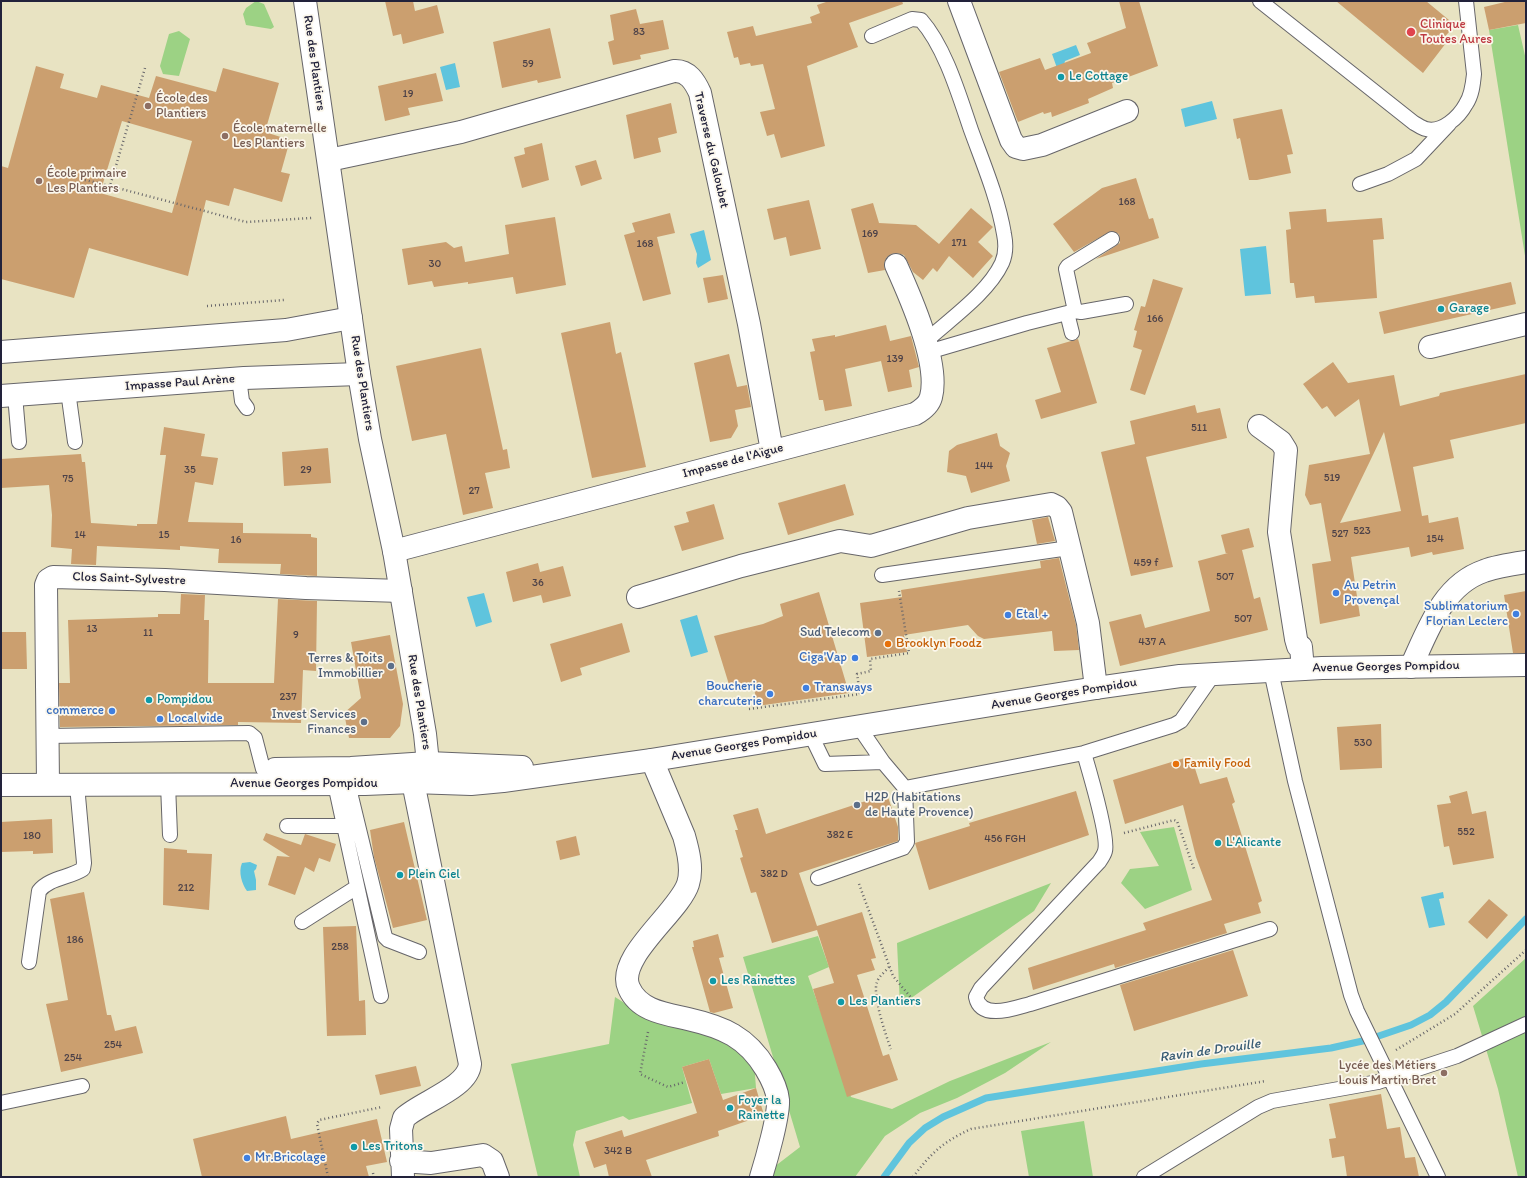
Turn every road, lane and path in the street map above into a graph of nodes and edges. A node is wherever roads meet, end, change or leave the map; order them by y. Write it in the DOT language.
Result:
graph roads {
  1 [pos="305,1"];
  2 [pos="959,1"];
  3 [pos="1260,1"];
  4 [pos="1466,1"];
  5 [pos="872,36"];
  6 [pos="145,68"];
  7 [pos="1127,111"];
  8 [pos="1450,122"];
  9 [pos="328,160"];
  10 [pos="81,179"];
  11 [pos="1360,184"];
  12 [pos="110,186"];
  13 [pos="317,218"];
  14 [pos="1112,239"];
  15 [pos="896,264"];
  16 [pos="284,300"];
  17 [pos="1126,304"];
  18 [pos="207,306"];
  19 [pos="1071,312"];
  20 [pos="351,318"];
  21 [pos="1526,324"];
  22 [pos="1072,333"];
  23 [pos="927,346"];
  24 [pos="1430,347"];
  25 [pos="1,352"];
  26 [pos="360,374"];
  27 [pos="242,378"];
  28 [pos="68,391"];
  29 [pos="8,396"];
  30 [pos="247,408"];
  31 [pos="1259,426"];
  32 [pos="18,442"];
  33 [pos="75,442"];
  34 [pos="772,451"];
  35 [pos="1069,548"];
  36 [pos="394,551"];
  37 [pos="1526,562"];
  38 [pos="882,575"];
  39 [pos="899,588"];
  40 [pos="401,591"];
  41 [pos="638,598"];
  42 [pos="1526,665"];
  43 [pos="1411,667"];
  44 [pos="1303,669"];
  45 [pos="1271,671"];
  46 [pos="1213,674"];
  47 [pos="1096,688"];
  48 [pos="749,709"];
  49 [pos="859,727"];
  50 [pos="811,734"];
  51 [pos="47,736"];
  52 [pos="1084,753"];
  53 [pos="652,760"];
  54 [pos="883,762"];
  55 [pos="263,769"];
  56 [pos="1,770"];
  57 [pos="425,775"];
  58 [pos="48,777"];
  59 [pos="168,784"];
  60 [pos="350,784"];
  61 [pos="1,785"];
  62 [pos="77,785"];
  63 [pos="905,788"];
  64 [pos="287,826"];
  65 [pos="344,826"];
  66 [pos="170,835"];
  67 [pos="1104,839"];
  68 [pos="1194,869"];
  69 [pos="818,878"];
  70 [pos="357,887"];
  71 [pos="862,893"];
  72 [pos="302,922"];
  73 [pos="1270,929"];
  74 [pos="1526,950"];
  75 [pos="419,952"];
  76 [pos="29,962"];
  77 [pos="889,967"];
  78 [pos="381,996"];
  79 [pos="913,1000"];
  80 [pos="652,1010"];
  81 [pos="1526,1024"];
  82 [pos="891,1049"];
  83 [pos="1378,1056"];
  84 [pos="1389,1078"];
  85 [pos="1273,1079"];
  86 [pos="685,1082"];
  87 [pos="82,1086"];
  88 [pos="1,1103"];
  89 [pos="382,1107"];
  90 [pos="402,1169"];
  91 [pos="373,1173"];
  92 [pos="328,1177"];
  93 [pos="374,1177"];
  94 [pos="498,1177"];
  95 [pos="761,1177"];
  96 [pos="913,1177"];
  97 [pos="1144,1177"];
  98 [pos="1438,1177"];
  1 -- 9 [label="street, Rue des Plantiers"];
  2 -- 7 [label="street"];
  3 -- 8 [label="lane"];
  4 -- 8 [label="lane"];
  5 -- 23 [label="lane"];
  6 -- 12 [label="path"];
  8 -- 11 [label="lane"];
  9 -- 20 [label="street, Rue des Plantiers"];
  9 -- 34 [label="street, Traverse du Galoubet"];
  10 -- 12 [label="path"];
  12 -- 13 [label="path"];
  14 -- 19 [label="lane"];
  15 -- 23 [label="street, Impasse de l'Aïgue"];
  16 -- 18 [label="path"];
  17 -- 19 [label="lane"];
  19 -- 22 [label="lane"];
  19 -- 23 [label="lane"];
  20 -- 25 [label="street"];
  20 -- 26 [label="street, Rue des Plantiers"];
  21 -- 24 [label="street"];
  23 -- 34 [label="street, Impasse de l'Aïgue"];
  26 -- 27 [label="street, Impasse Paul Arène"];
  26 -- 36 [label="street, Rue des Plantiers"];
  27 -- 28 [label="street, Impasse Paul Arène"];
  27 -- 30 [label="lane"];
  28 -- 29 [label="street, Impasse Paul Arène"];
  28 -- 33 [label="lane"];
  29 -- 32 [label="lane"];
  31 -- 44 [label="street"];
  34 -- 36 [label="street, Impasse de l'Aïgue"];
  35 -- 38 [label="lane"];
  35 -- 41 [label="street"];
  35 -- 47 [label="street"];
  36 -- 40 [label="street, Rue des Plantiers"];
  37 -- 43 [label="street"];
  39 -- 48 [label="path"];
  40 -- 51 [label="street, Clos Saint-Sylvestre"];
  40 -- 57 [label="street, Rue des Plantiers"];
  42 -- 43 [label="street, Avenue Georges Pompidou"];
  43 -- 44 [label="street, Avenue Georges Pompidou"];
  44 -- 45 [label="street, Avenue Georges Pompidou"];
  45 -- 46 [label="street, Avenue Georges Pompidou"];
  45 -- 83 [label="lane"];
  46 -- 47 [label="street, Avenue Georges Pompidou"];
  46 -- 52 [label="lane"];
  47 -- 49 [label="street, Avenue Georges Pompidou"];
  49 -- 50 [label="street, Avenue Georges Pompidou"];
  49 -- 54 [label="lane"];
  50 -- 53 [label="street, Avenue Georges Pompidou"];
  50 -- 54 [label="lane"];
  51 -- 55 [label="lane"];
  51 -- 58 [label="street, Clos Saint-Sylvestre"];
  52 -- 63 [label="lane"];
  52 -- 67 [label="lane"];
  53 -- 57 [label="street, Avenue Georges Pompidou"];
  53 -- 80 [label="street"];
  54 -- 63 [label="lane"];
  55 -- 57 [label="street, Avenue Georges Pompidou"];
  55 -- 58 [label="street, Avenue Georges Pompidou"];
  56 -- 58 [label="street, Avenue Georges Pompidou"];
  57 -- 60 [label="street, Avenue Georges Pompidou"];
  57 -- 90 [label="street, Rue des Plantiers"];
  58 -- 61 [label="street, Avenue Georges Pompidou"];
  58 -- 62 [label="street, Avenue Georges Pompidou"];
  59 -- 60 [label="street, Avenue Georges Pompidou"];
  59 -- 62 [label="street, Avenue Georges Pompidou"];
  59 -- 66 [label="lane"];
  60 -- 65 [label="lane"];
  60 -- 75 [label="lane"];
  62 -- 76 [label="lane"];
  63 -- 69 [label="lane"];
  64 -- 65 [label="lane"];
  65 -- 70 [label="lane"];
  67 -- 68 [label="path"];
  67 -- 73 [label="lane"];
  70 -- 72 [label="lane"];
  70 -- 78 [label="lane"];
  71 -- 77 [label="path"];
  74 -- 83 [label="path"];
  77 -- 79 [label="path"];
  77 -- 82 [label="path"];
  80 -- 86 [label="path"];
  80 -- 95 [label="street"];
  81 -- 84 [label="lane"];
  83 -- 84 [label="lane"];
  84 -- 97 [label="lane"];
  84 -- 98 [label="lane"];
  85 -- 96 [label="path"];
  87 -- 88 [label="lane"];
  89 -- 92 [label="path"];
  90 -- 94 [label="street"];
  91 -- 93 [label="path"];
}
